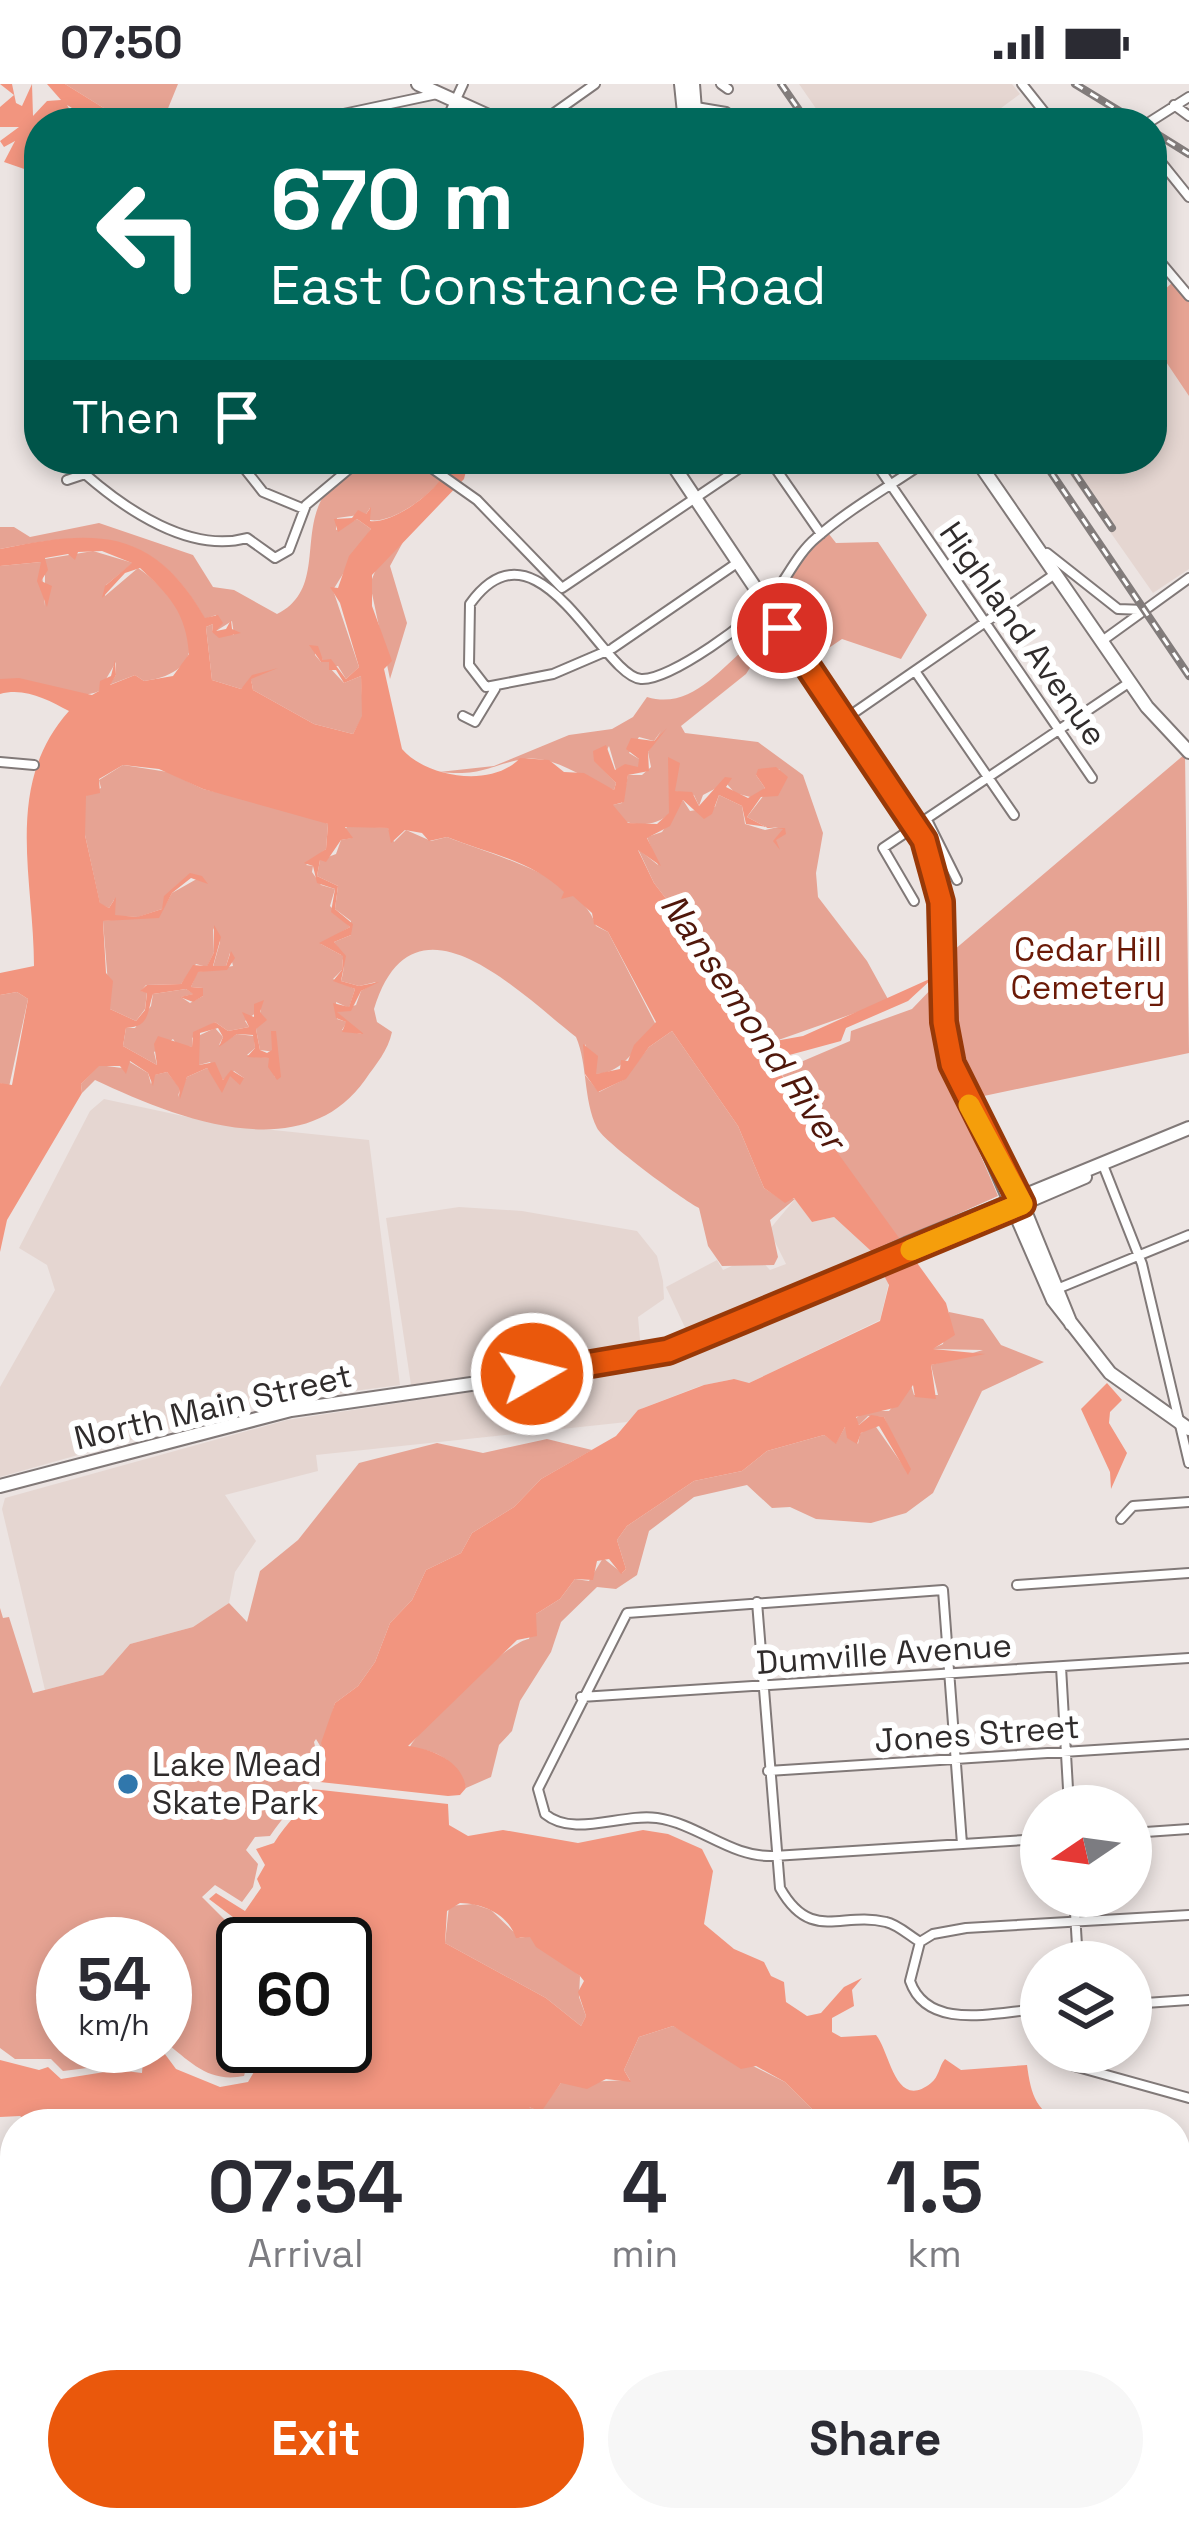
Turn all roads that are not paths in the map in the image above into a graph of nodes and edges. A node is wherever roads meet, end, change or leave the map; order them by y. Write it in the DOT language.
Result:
graph roads {
  1 [pos="418,84"];
  2 [pos="463,84"];
  3 [pos="596,84"];
  4 [pos="693,84"];
  5 [pos="1022,84"];
  6 [pos="439,93"];
  7 [pos="1189,97"];
  8 [pos="455,101"];
  9 [pos="1174,105"];
  10 [pos="696,107"];
  11 [pos="370,108"];
  12 [pos="452,108"];
  13 [pos="471,108"];
  14 [pos="562,108"];
  15 [pos="702,108"];
  16 [pos="1041,108"];
  17 [pos="1167,110"];
  18 [pos="1189,116"];
  19 [pos="1167,170"];
  20 [pos="1189,197"];
  21 [pos="1167,272"];
  22 [pos="1189,296"];
  23 [pos="81,474"];
  24 [pos="84,474"];
  25 [pos="247,474"];
  26 [pos="337,474"];
  27 [pos="440,474"];
  28 [pos="678,474"];
  29 [pos="731,474"];
  30 [pos="779,474"];
  31 [pos="883,474"];
  32 [pos="907,474"];
  33 [pos="987,474"];
  34 [pos="67,480"];
  35 [pos="891,485"];
  36 [pos="694,500"];
  37 [pos="1005,500"];
  38 [pos="304,509"];
  39 [pos="820,534"];
  40 [pos="737,563"];
  41 [pos="1055,574"];
  42 [pos="1189,578"];
  43 [pos="765,604"];
  44 [pos="1145,610"];
  45 [pos="986,622"];
  46 [pos="1102,641"];
  47 [pos="611,649"];
  48 [pos="914,671"];
  49 [pos="1130,682"];
  50 [pos="495,689"];
  51 [pos="463,716"];
  52 [pos="845,719"];
  53 [pos="1059,730"];
  54 [pos="1189,752"];
  55 [pos="0,762"];
  56 [pos="34,765"];
  57 [pos="989,778"];
  58 [pos="1092,778"];
  59 [pos="1014,815"];
  60 [pos="922,824"];
  61 [pos="957,880"];
  62 [pos="914,901"];
  63 [pos="1189,1128"];
  64 [pos="1103,1165"];
  65 [pos="1015,1202"];
  66 [pos="1189,1235"];
  67 [pos="1139,1256"];
  68 [pos="1054,1291"];
  69 [pos="1186,1428"];
  70 [pos="1189,1463"];
  71 [pos="0,1486"];
  72 [pos="1189,1502"];
  73 [pos="1121,1519"];
  74 [pos="1189,1573"];
  75 [pos="1017,1585"];
  76 [pos="757,1602"];
  77 [pos="1189,1658"];
  78 [pos="1061,1666"];
  79 [pos="952,1673"];
  80 [pos="764,1685"];
  81 [pos="581,1697"];
  82 [pos="1189,1744"];
  83 [pos="1066,1752"];
  84 [pos="958,1759"];
  85 [pos="768,1771"];
  86 [pos="1068,1785"];
  87 [pos="1189,1829"];
  88 [pos="1152,1832"];
  89 [pos="1020,1840"];
  90 [pos="962,1844"];
  91 [pos="774,1856"];
  92 [pos="1189,1915"];
  93 [pos="1076,1917"];
  94 [pos="1076,1923"];
  95 [pos="1077,1941"];
  96 [pos="920,1942"];
  97 [pos="1189,2000"];
  98 [pos="1152,2003"];
  99 [pos="1020,2011"];
  100 [pos="1099,2073"];
  101 [pos="1189,2098"];
  1 -- 6 [label="main road"];
  2 -- 8 [label="street"];
  3 -- 14 [label="street"];
  4 -- 10 [label="main road"];
  5 -- 16 [label="street"];
  6 -- 8 [label="main road"];
  6 -- 11 [label="street"];
  7 -- 9 [label="street"];
  8 -- 12 [label="street"];
  8 -- 13 [label="main road"];
  9 -- 17 [label="street"];
  9 -- 18 [label="street"];
  10 -- 15 [label="street"];
  19 -- 20 [label="street"];
  21 -- 22 [label="street"];
  23 -- 34 [label="street"];
  24 -- 38 [label="street"];
  25 -- 38 [label="street"];
  26 -- 38 [label="street"];
  27 -- 36 [label="street"];
  28 -- 36 [label="main road"];
  29 -- 36 [label="street"];
  30 -- 39 [label="street"];
  31 -- 35 [label="street, Highland Avenue"];
  32 -- 35 [label="street"];
  33 -- 37 [label="main road"];
  35 -- 39 [label="street"];
  35 -- 45 [label="street, Highland Avenue"];
  36 -- 40 [label="main road"];
  37 -- 41 [label="main road"];
  37 -- 44 [label="street"];
  39 -- 43 [label="street"];
  40 -- 43 [label="main road"];
  40 -- 47 [label="street"];
  41 -- 45 [label="street"];
  41 -- 46 [label="main road"];
  42 -- 44 [label="street"];
  43 -- 47 [label="street"];
  43 -- 52 [label="main road"];
  44 -- 46 [label="street"];
  45 -- 48 [label="street"];
  45 -- 53 [label="street, Highland Avenue"];
  46 -- 49 [label="main road"];
  47 -- 50 [label="street"];
  47 -- 50 [label="street"];
  48 -- 52 [label="street"];
  48 -- 57 [label="street"];
  49 -- 53 [label="street"];
  49 -- 54 [label="main road"];
  50 -- 51 [label="street"];
  52 -- 60 [label="main road"];
  53 -- 57 [label="street"];
  53 -- 58 [label="street, Highland Avenue"];
  55 -- 56 [label="street"];
  57 -- 59 [label="street"];
  57 -- 60 [label="street"];
  60 -- 61 [label="street"];
  60 -- 62 [label="street"];
  60 -- 65 [label="main road"];
  63 -- 64 [label="main road, North Main Street"];
  64 -- 65 [label="main road, North Main Street"];
  64 -- 67 [label="street"];
  65 -- 68 [label="main road"];
  65 -- 71 [label="main road, North Main Street"];
  66 -- 67 [label="street"];
  67 -- 68 [label="street"];
  67 -- 69 [label="street"];
  68 -- 69 [label="main road"];
  69 -- 70 [label="street"];
  72 -- 73 [label="street"];
  74 -- 75 [label="street"];
  76 -- 79 [label="street"];
  76 -- 80 [label="street"];
  76 -- 81 [label="street"];
  77 -- 78 [label="street, Dumville Avenue"];
  78 -- 79 [label="street, Dumville Avenue"];
  78 -- 83 [label="street"];
  79 -- 80 [label="street, Dumville Avenue"];
  79 -- 84 [label="street"];
  80 -- 81 [label="street, Dumville Avenue"];
  80 -- 85 [label="street"];
  81 -- 91 [label="street"];
  82 -- 83 [label="street, Jones Street"];
  83 -- 84 [label="street, Jones Street"];
  83 -- 86 [label="street"];
  84 -- 85 [label="street, Jones Street"];
  84 -- 90 [label="street"];
  85 -- 91 [label="street"];
  87 -- 88 [label="street"];
  89 -- 90 [label="street"];
  90 -- 91 [label="street"];
  91 -- 96 [label="street"];
  92 -- 94 [label="street"];
  93 -- 94 [label="street"];
  94 -- 95 [label="street"];
  94 -- 96 [label="street"];
  96 -- 99 [label="street"];
  97 -- 98 [label="street"];
  100 -- 101 [label="street"];
}
